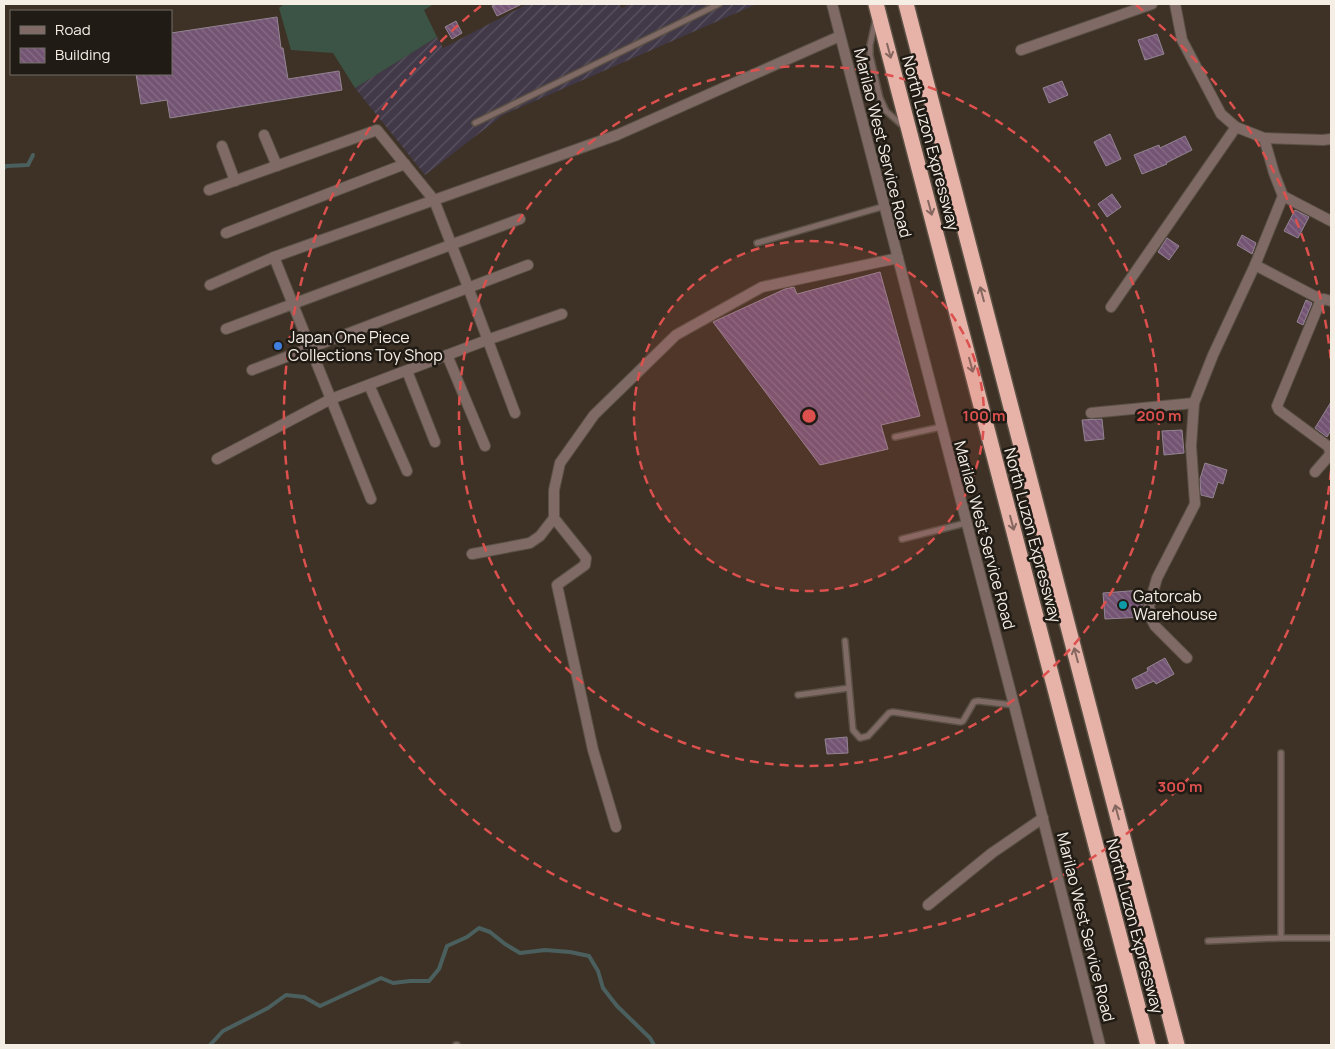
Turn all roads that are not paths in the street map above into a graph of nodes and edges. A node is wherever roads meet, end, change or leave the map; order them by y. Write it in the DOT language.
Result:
graph roads {
  1 [pos="719,4"];
  2 [pos="832,4"];
  3 [pos="906,4"];
  4 [pos="1152,4"];
  5 [pos="1175,4"];
  6 [pos="877,6"];
  7 [pos="840,36"];
  8 [pos="1021,50"];
  9 [pos="475,123"];
  10 [pos="1236,127"];
  11 [pos="910,132"];
  12 [pos="264,135"];
  13 [pos="1264,138"];
  14 [pos="1331,139"];
  15 [pos="222,146"];
  16 [pos="405,164"];
  17 [pos="277,166"];
  18 [pos="235,181"];
  19 [pos="209,190"];
  20 [pos="1283,196"];
  21 [pos="434,200"];
  22 [pos="884,206"];
  23 [pos="520,219"];
  24 [pos="1331,221"];
  25 [pos="226,233"];
  26 [pos="757,243"];
  27 [pos="452,245"];
  28 [pos="274,257"];
  29 [pos="898,258"];
  30 [pos="528,265"];
  31 [pos="1255,265"];
  32 [pos="210,285"];
  33 [pos="468,287"];
  34 [pos="1326,301"];
  35 [pos="293,304"];
  36 [pos="1111,307"];
  37 [pos="562,314"];
  38 [pos="226,329"];
  39 [pos="487,340"];
  40 [pos="310,347"];
  41 [pos="447,355"];
  42 [pos="252,370"];
  43 [pos="406,371"];
  44 [pos="369,385"];
  45 [pos="331,399"];
  46 [pos="1194,403"];
  47 [pos="1091,413"];
  48 [pos="515,414"];
  49 [pos="942,427"];
  50 [pos="894,437"];
  51 [pos="435,442"];
  52 [pos="485,446"];
  53 [pos="217,459"];
  54 [pos="407,471"];
  55 [pos="1315,472"];
  56 [pos="371,499"];
  57 [pos="554,518"];
  58 [pos="967,523"];
  59 [pos="902,539"];
  60 [pos="472,554"];
  61 [pos="845,641"];
  62 [pos="1187,658"];
  63 [pos="849,688"];
  64 [pos="798,695"];
  65 [pos="1014,705"];
  66 [pos="1281,753"];
  67 [pos="1043,818"];
  68 [pos="616,827"];
  69 [pos="928,905"];
  70 [pos="1282,938"];
  71 [pos="1331,938"];
  72 [pos="1208,941"];
  73 [pos="1100,1045"];
  74 [pos="1148,1045"];
  75 [pos="1178,1045"];
  1 -- 9 [label="lane"];
  2 -- 7 [label="street, Marilao West Service Road"];
  75 -- 3 [label="highway, North Luzon Expressway, one-way"];
  4 -- 8 [label="street"];
  5 -- 10 [label="street"];
  6 -- 11 [label="highway, North Luzon Expressway, one-way"];
  6 -- 11 [label="lane"];
  7 -- 21 [label="street"];
  7 -- 22 [label="street, Marilao West Service Road"];
  10 -- 13 [label="street"];
  10 -- 36 [label="street"];
  11 -- 74 [label="highway, North Luzon Expressway, one-way"];
  12 -- 17 [label="street"];
  13 -- 14 [label="street"];
  13 -- 20 [label="street"];
  15 -- 18 [label="street"];
  16 -- 17 [label="street"];
  16 -- 21 [label="street"];
  16 -- 25 [label="street"];
  17 -- 18 [label="street"];
  18 -- 19 [label="street"];
  20 -- 24 [label="street"];
  20 -- 31 [label="street"];
  21 -- 27 [label="street"];
  21 -- 28 [label="street"];
  22 -- 26 [label="lane"];
  22 -- 29 [label="street, Marilao West Service Road"];
  23 -- 27 [label="street"];
  27 -- 33 [label="street"];
  27 -- 35 [label="street"];
  28 -- 32 [label="street"];
  28 -- 35 [label="street"];
  29 -- 49 [label="street, Marilao West Service Road"];
  29 -- 57 [label="street"];
  30 -- 33 [label="street"];
  31 -- 34 [label="street"];
  31 -- 46 [label="street"];
  33 -- 39 [label="street"];
  33 -- 40 [label="street"];
  34 -- 55 [label="street"];
  35 -- 38 [label="street"];
  35 -- 40 [label="street"];
  37 -- 39 [label="street"];
  39 -- 41 [label="street"];
  39 -- 48 [label="street"];
  40 -- 42 [label="street"];
  40 -- 45 [label="street"];
  41 -- 43 [label="street"];
  41 -- 52 [label="street"];
  43 -- 44 [label="street"];
  43 -- 51 [label="street"];
  44 -- 45 [label="street"];
  44 -- 54 [label="street"];
  45 -- 53 [label="street"];
  45 -- 56 [label="street"];
  46 -- 47 [label="street"];
  46 -- 62 [label="street"];
  49 -- 50 [label="lane"];
  49 -- 58 [label="street, Marilao West Service Road"];
  57 -- 60 [label="street"];
  57 -- 68 [label="street"];
  58 -- 59 [label="lane"];
  58 -- 65 [label="street, Marilao West Service Road"];
  61 -- 63 [label="lane"];
  63 -- 64 [label="lane"];
  63 -- 65 [label="lane"];
  65 -- 67 [label="street, Marilao West Service Road"];
  66 -- 70 [label="lane"];
  67 -- 69 [label="street"];
  67 -- 73 [label="street, Marilao West Service Road"];
  70 -- 71 [label="lane"];
  70 -- 72 [label="lane"];
}
